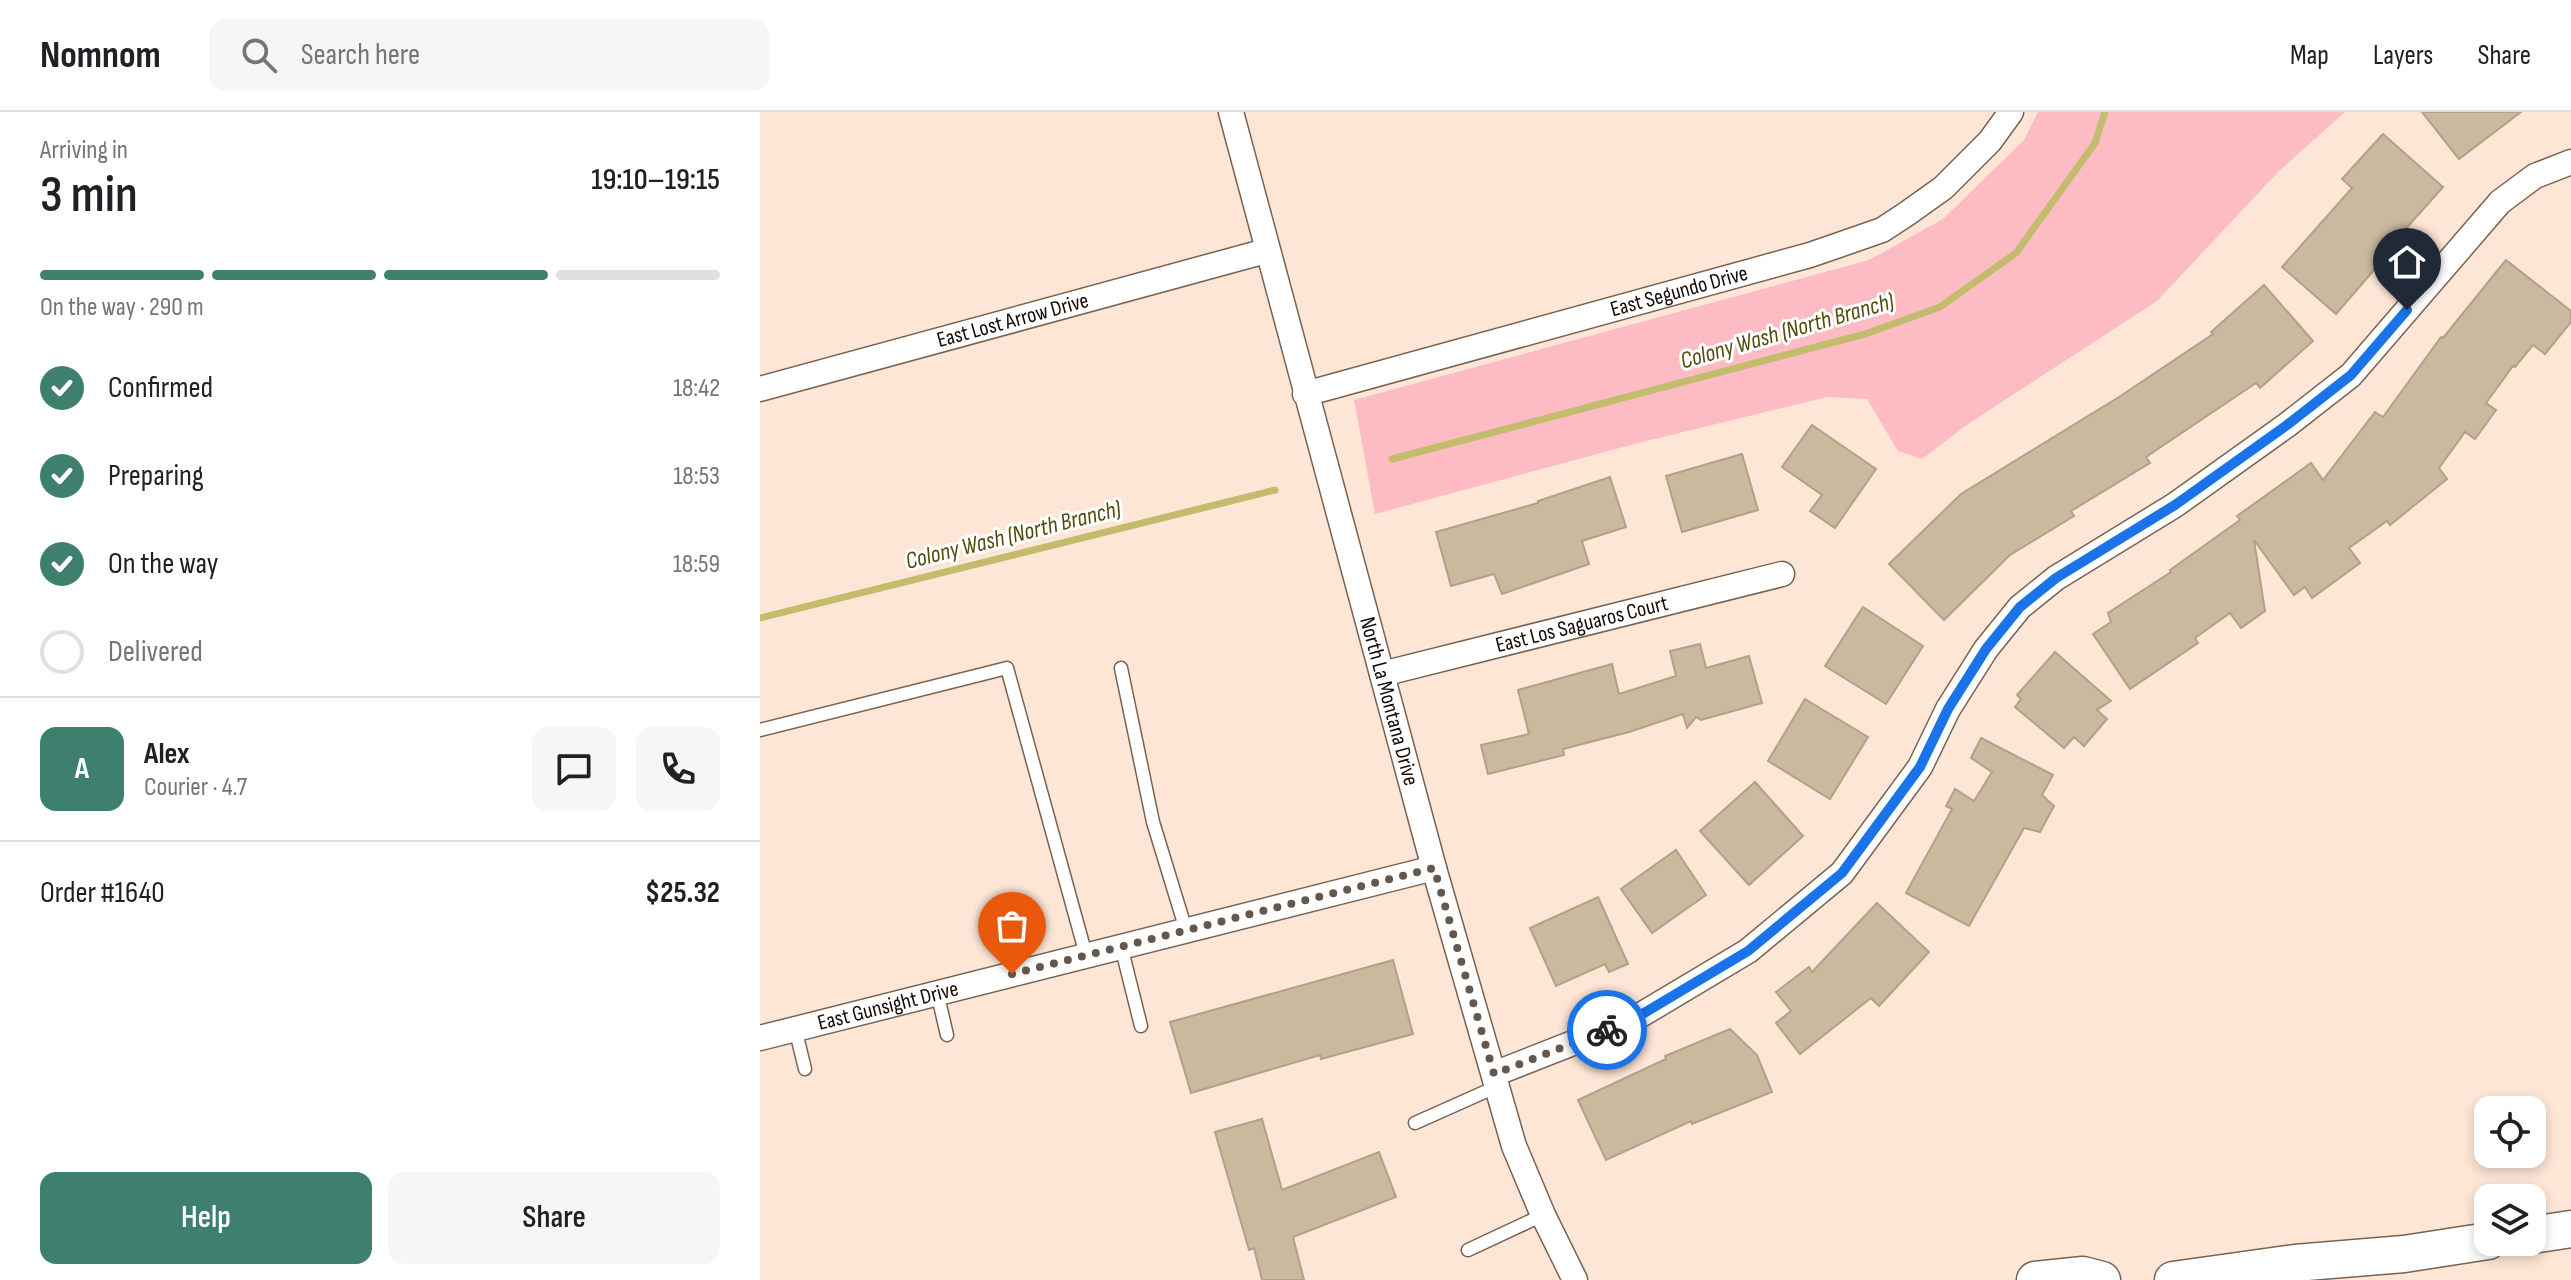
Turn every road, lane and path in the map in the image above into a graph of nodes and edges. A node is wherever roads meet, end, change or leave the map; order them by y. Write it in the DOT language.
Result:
graph roads {
  1 [pos="1231,112"];
  2 [pos="2011,112"];
  3 [pos="2571,162"];
  4 [pos="1266,251"];
  5 [pos="760,389"];
  6 [pos="1305,394"];
  7 [pos="1782,574"];
  8 [pos="1121,668"];
  9 [pos="1382,674"];
  10 [pos="760,730"];
  11 [pos="1434,868"];
  12 [pos="1186,930"];
  13 [pos="1121,946"];
  14 [pos="1086,955"];
  15 [pos="937,992"];
  16 [pos="1141,1026"];
  17 [pos="795,1028"];
  18 [pos="947,1035"];
  19 [pos="760,1038"];
  20 [pos="805,1069"];
  21 [pos="1496,1080"];
  22 [pos="1415,1123"];
  23 [pos="1543,1215"];
  24 [pos="2571,1229"];
  25 [pos="2546,1233"];
  26 [pos="2474,1243"];
  27 [pos="1468,1250"];
  28 [pos="1575,1280"];
  29 [pos="2035,1280"];
  30 [pos="2102,1280"];
  31 [pos="2173,1280"];
  1 -- 4 [label="street, North La Montana Drive"];
  2 -- 6 [label="street, East Segundo Drive"];
  3 -- 21 [label="street"];
  4 -- 5 [label="street, East Lost Arrow Drive"];
  4 -- 6 [label="street, North La Montana Drive"];
  6 -- 9 [label="street, North La Montana Drive"];
  7 -- 9 [label="street, East Los Saguaros Court"];
  8 -- 12 [label="lane"];
  9 -- 11 [label="street, North La Montana Drive"];
  10 -- 14 [label="lane"];
  11 -- 12 [label="street, East Gunsight Drive"];
  11 -- 21 [label="street, North La Montana Drive"];
  12 -- 13 [label="street, East Gunsight Drive"];
  13 -- 14 [label="street, East Gunsight Drive"];
  13 -- 16 [label="lane"];
  14 -- 15 [label="street, East Gunsight Drive"];
  15 -- 17 [label="street, East Gunsight Drive"];
  15 -- 18 [label="lane"];
  17 -- 19 [label="street, East Gunsight Drive"];
  17 -- 20 [label="lane"];
  21 -- 22 [label="lane"];
  21 -- 23 [label="street, North La Montana Drive"];
  23 -- 27 [label="lane"];
  23 -- 28 [label="street, North La Montana Drive"];
  24 -- 25 [label="street"];
  26 -- 31 [label="street"];
  29 -- 30 [label="street"];
}
